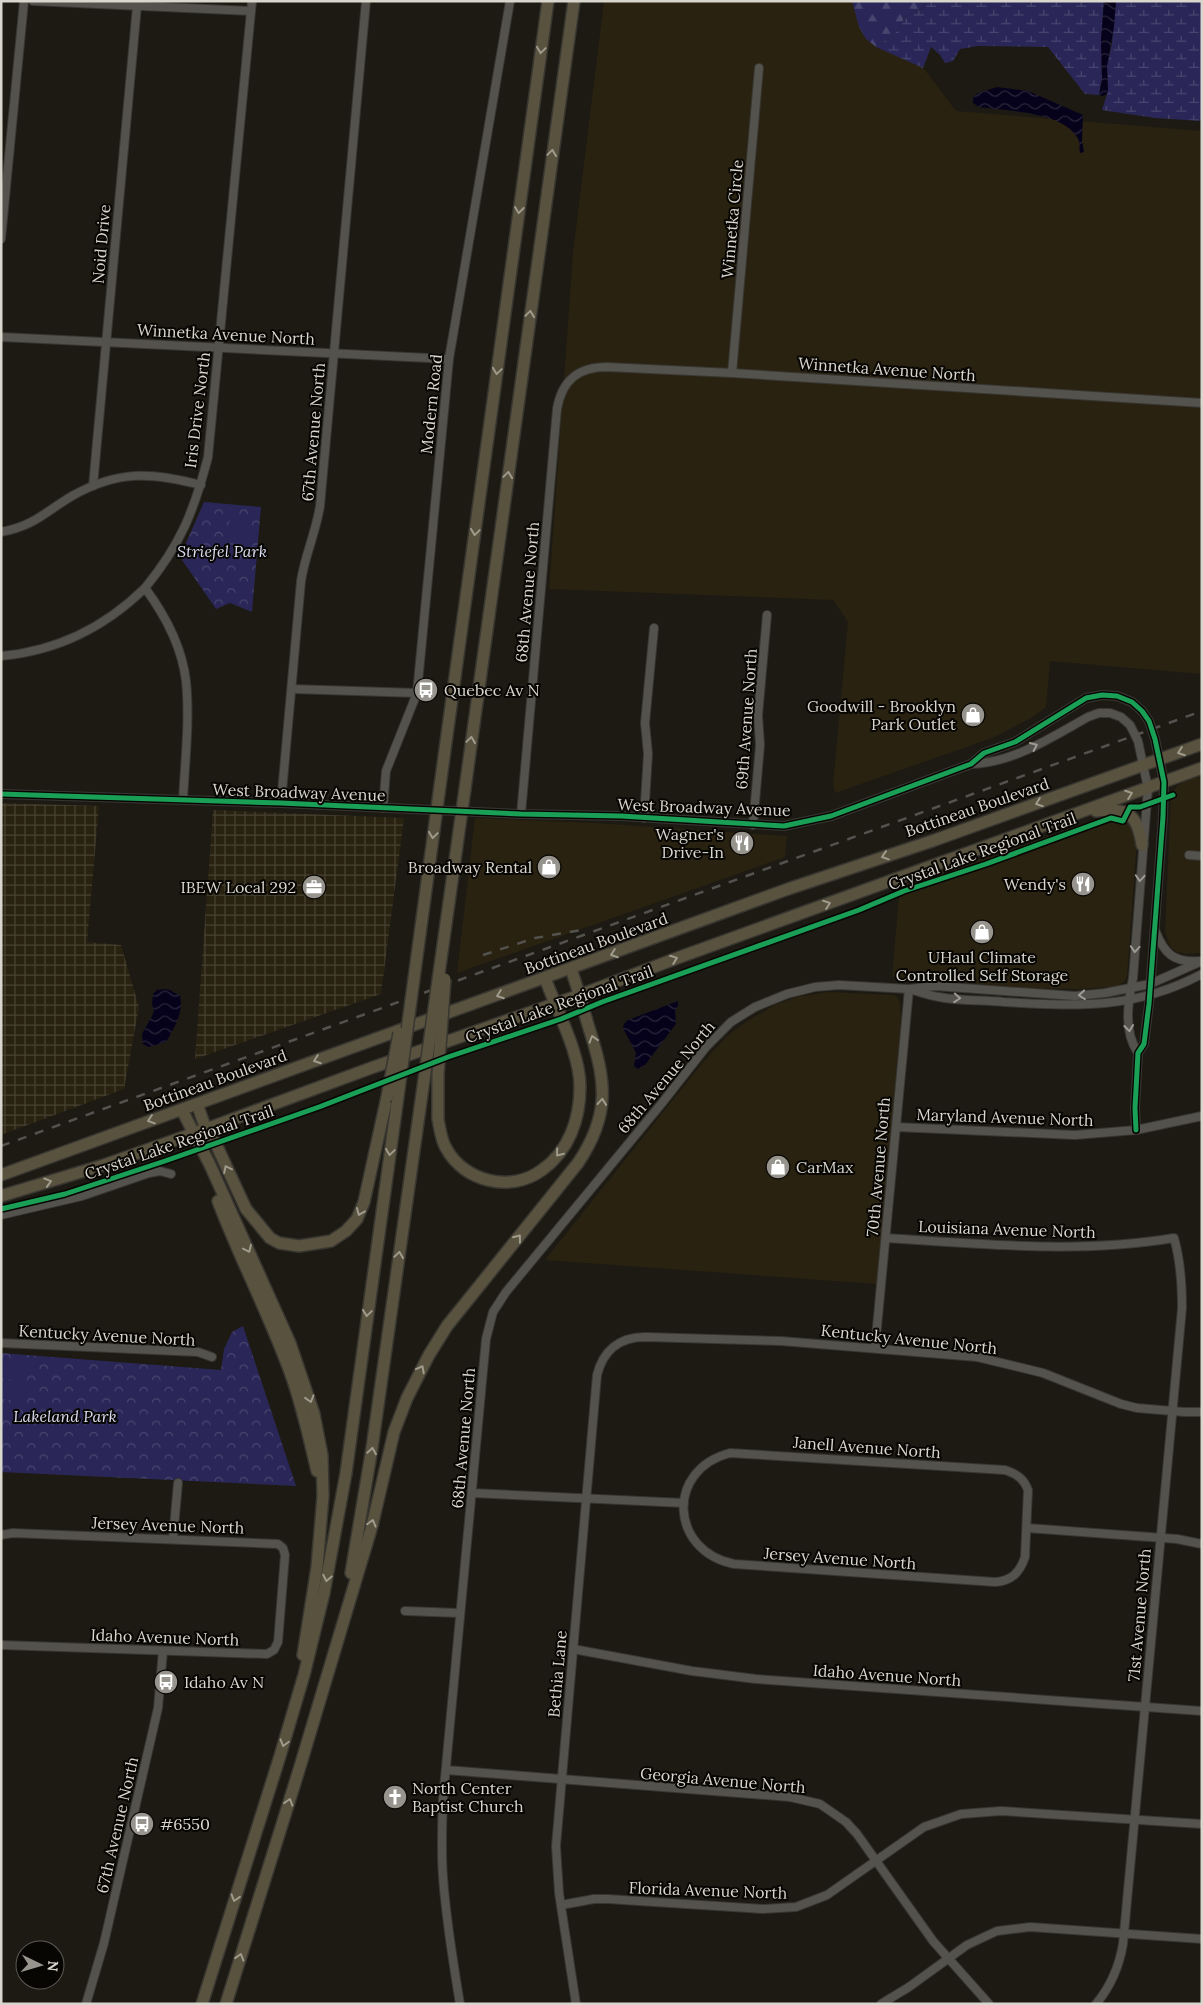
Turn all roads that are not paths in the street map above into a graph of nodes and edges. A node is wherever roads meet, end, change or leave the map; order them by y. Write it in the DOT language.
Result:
graph roads {
  1 [pos="24,1"];
  2 [pos="33,1"];
  3 [pos="252,1"];
  4 [pos="366,1"];
  5 [pos="510,1"];
  6 [pos="548,1"];
  7 [pos="574,1"];
  8 [pos="137,6"];
  9 [pos="251,11"];
  10 [pos="759,68"];
  11 [pos="1,239"];
  12 [pos="1,337"];
  13 [pos="106,342"];
  14 [pos="220,348"];
  15 [pos="333,353"];
  16 [pos="449,359"];
  17 [pos="732,373"];
  18 [pos="573,376"];
  19 [pos="1202,403"];
  20 [pos="201,485"];
  21 [pos="93,486"];
  22 [pos="1,532"];
  23 [pos="145,588"];
  24 [pos="768,615"];
  25 [pos="654,628"];
  26 [pos="1,656"];
  27 [pos="292,689"];
  28 [pos="416,693"];
  29 [pos="1202,744"];
  30 [pos="1159,760"];
  31 [pos="971,764"];
  32 [pos="1143,765"];
  33 [pos="1202,768"];
  34 [pos="1164,782"];
  35 [pos="1148,788"];
  36 [pos="1,794"];
  37 [pos="184,800"];
  38 [pos="281,803"];
  39 [pos="383,808"];
  40 [pos="1081,812"];
  41 [pos="521,814"];
  42 [pos="644,818"];
  43 [pos="752,825"];
  44 [pos="1142,845"];
  45 [pos="1189,855"];
  46 [pos="1202,856"];
  47 [pos="454,863"];
  48 [pos="422,909"];
  49 [pos="1154,928"];
  50 [pos="1202,961"];
  51 [pos="571,969"];
  52 [pos="1202,974"];
  53 [pos="545,978"];
  54 [pos="1150,984"];
  55 [pos="909,989"];
  56 [pos="1131,989"];
  57 [pos="580,996"];
  58 [pos="1149,996"];
  59 [pos="1128,1001"];
  60 [pos="554,1004"];
  61 [pos="1138,1053"];
  62 [pos="197,1104"];
  63 [pos="182,1110"];
  64 [pos="1202,1116"];
  65 [pos="896,1126"];
  66 [pos="206,1129"];
  67 [pos="1136,1130"];
  68 [pos="193,1134"];
  69 [pos="171,1174"];
  70 [pos="1,1175"];
  71 [pos="1,1196"];
  72 [pos="1,1216"];
  73 [pos="886,1238"];
  74 [pos="1157,1241"];
  75 [pos="1,1343"];
  76 [pos="876,1348"];
  77 [pos="609,1350"];
  78 [pos="212,1357"];
  79 [pos="1172,1412"];
  80 [pos="1202,1412"];
  81 [pos="178,1483"];
  82 [pos="472,1493"];
  83 [pos="586,1498"];
  84 [pos="684,1503"];
  85 [pos="1027,1528"];
  86 [pos="1,1535"];
  87 [pos="174,1538"];
  88 [pos="1160,1538"];
  89 [pos="1202,1544"];
  90 [pos="282,1597"];
  91 [pos="405,1611"];
  92 [pos="460,1614"];
  93 [pos="1,1645"];
  94 [pos="573,1649"];
  95 [pos="163,1651"];
  96 [pos="333,1653"];
  97 [pos="298,1696"];
  98 [pos="1144,1707"];
  99 [pos="1202,1711"];
  100 [pos="446,1770"];
  101 [pos="561,1779"];
  102 [pos="1134,1820"];
  103 [pos="1202,1824"];
  104 [pos="875,1860"];
  105 [pos="561,1906"];
  106 [pos="1124,1934"];
  107 [pos="1202,1939"];
  108 [pos="948,1958"];
  109 [pos="86,2004"];
  110 [pos="202,2004"];
  111 [pos="226,2004"];
  112 [pos="460,2004"];
  113 [pos="576,2004"];
  114 [pos="881,2004"];
  115 [pos="989,2004"];
  116 [pos="1096,2004"];
  1 -- 11 [label="street"];
  2 -- 8 [label="street"];
  3 -- 9 [label="street, Iris Drive North"];
  4 -- 15 [label="street, 67th Avenue North"];
  5 -- 16 [label="street, Modern Road"];
  6 -- 48 [label="highway, one-way, bridge"];
  47 -- 7 [label="highway, one-way, bridge"];
  8 -- 9 [label="street"];
  8 -- 13 [label="street, Noid Drive"];
  9 -- 14 [label="street, Iris Drive North"];
  10 -- 17 [label="street, Winnetka Circle"];
  12 -- 13 [label="street, Winnetka Avenue North"];
  13 -- 14 [label="street, Winnetka Avenue North"];
  13 -- 21 [label="street, Noid Drive"];
  14 -- 15 [label="street, Winnetka Avenue North"];
  14 -- 20 [label="street, Iris Drive North"];
  15 -- 16 [label="street, Winnetka Avenue North"];
  15 -- 27 [label="street, 67th Avenue North"];
  16 -- 28 [label="street, Modern Road"];
  17 -- 18 [label="street, Winnetka Avenue North"];
  17 -- 19 [label="street, Winnetka Avenue North"];
  18 -- 41 [label="street, 68th Avenue North"];
  20 -- 21 [label="street"];
  20 -- 23 [label="street, Iris Drive North"];
  21 -- 22 [label="street"];
  23 -- 26 [label="street, Iris Drive North"];
  23 -- 37 [label="street"];
  24 -- 43 [label="street, 69th Avenue North"];
  25 -- 42 [label="street"];
  27 -- 28 [label="street"];
  27 -- 38 [label="street, 67th Avenue North"];
  28 -- 39 [label="street, Modern Road"];
  29 -- 30 [label="highway, Bottineau Boulevard, one-way"];
  30 -- 31 [label="street, West Broadway Avenue"];
  30 -- 32 [label="highway, Bottineau Boulevard"];
  30 -- 34 [label="street, West Broadway Avenue"];
  31 -- 32 [label="street, West Broadway Avenue, one-way"];
  31 -- 43 [label="street, West Broadway Avenue"];
  32 -- 35 [label="street, West Broadway Avenue"];
  32 -- 51 [label="highway, Bottineau Boulevard, one-way"];
  33 -- 34 [label="highway"];
  34 -- 35 [label="highway"];
  34 -- 49 [label="street, West Broadway Avenue"];
  40 -- 35 [label="highway, one-way"];
  35 -- 44 [label="street, West Broadway Avenue"];
  36 -- 37 [label="street, West Broadway Avenue"];
  37 -- 38 [label="street, West Broadway Avenue"];
  38 -- 39 [label="street, West Broadway Avenue"];
  39 -- 41 [label="street, West Broadway Avenue"];
  40 -- 44 [label="highway"];
  57 -- 40 [label="highway, one-way"];
  41 -- 42 [label="street, West Broadway Avenue"];
  42 -- 43 [label="street, West Broadway Avenue"];
  44 -- 56 [label="street, West Broadway Avenue, one-way"];
  45 -- 46 [label="street"];
  60 -- 47 [label="highway, one-way, bridge"];
  96 -- 47 [label="highway, one-way, bridge"];
  48 -- 66 [label="highway, one-way, bridge"];
  48 -- 97 [label="highway, one-way, bridge"];
  49 -- 50 [label="street"];
  49 -- 54 [label="street, West Broadway Avenue"];
  50 -- 54 [label="street"];
  51 -- 53 [label="highway, Bottineau Boulevard"];
  51 -- 57 [label="highway"];
  52 -- 58 [label="street"];
  53 -- 60 [label="highway"];
  53 -- 62 [label="highway, Bottineau Boulevard, one-way"];
  54 -- 56 [label="street"];
  54 -- 58 [label="street, West Broadway Avenue"];
  56 -- 55 [label="street, one-way"];
  55 -- 59 [label="street, one-way"];
  55 -- 65 [label="street, 70th Avenue North"];
  55 -- 82 [label="street, 68th Avenue North"];
  56 -- 59 [label="street, West Broadway Avenue"];
  57 -- 60 [label="highway"];
  96 -- 57 [label="highway, one-way"];
  58 -- 59 [label="street"];
  58 -- 61 [label="street"];
  59 -- 61 [label="street, one-way"];
  60 -- 66 [label="highway"];
  61 -- 67 [label="street"];
  62 -- 63 [label="highway, Bottineau Boulevard"];
  62 -- 66 [label="highway"];
  63 -- 68 [label="highway"];
  63 -- 70 [label="highway, Bottineau Boulevard, one-way"];
  64 -- 67 [label="street, Maryland Avenue North"];
  65 -- 67 [label="street, Maryland Avenue North"];
  65 -- 73 [label="street, 70th Avenue North"];
  66 -- 68 [label="highway"];
  71 -- 68 [label="highway, one-way"];
  68 -- 97 [label="highway, one-way"];
  69 -- 72 [label="street"];
  73 -- 74 [label="street, Louisiana Avenue North"];
  73 -- 76 [label="street, 70th Avenue North"];
  74 -- 79 [label="street, 71st Avenue North"];
  75 -- 78 [label="street, Kentucky Avenue North"];
  76 -- 77 [label="street, Kentucky Avenue North"];
  76 -- 79 [label="street, Kentucky Avenue North"];
  77 -- 83 [label="street, Bethia Lane"];
  79 -- 80 [label="street, Kentucky Avenue North"];
  79 -- 88 [label="street, 71st Avenue North"];
  81 -- 87 [label="street"];
  82 -- 83 [label="street"];
  82 -- 92 [label="street, 68th Avenue North"];
  83 -- 84 [label="street"];
  83 -- 94 [label="street, Bethia Lane"];
  84 -- 85 [label="street, Janell Avenue North"];
  84 -- 85 [label="street, Jersey Avenue North"];
  85 -- 88 [label="street"];
  86 -- 87 [label="street, Jersey Avenue North"];
  87 -- 90 [label="street, Jersey Avenue North"];
  88 -- 89 [label="street"];
  88 -- 98 [label="street, 71st Avenue North"];
  90 -- 95 [label="street, Idaho Avenue North"];
  91 -- 92 [label="street"];
  92 -- 100 [label="street, 68th Avenue North"];
  93 -- 95 [label="street, Idaho Avenue North"];
  94 -- 98 [label="street, Idaho Avenue North"];
  94 -- 101 [label="street, Bethia Lane"];
  95 -- 109 [label="street, 67th Avenue North"];
  111 -- 96 [label="highway, one-way"];
  97 -- 110 [label="highway, one-way"];
  98 -- 99 [label="street, Idaho Avenue North"];
  98 -- 102 [label="street, 71st Avenue North"];
  100 -- 101 [label="street, Georgia Avenue North"];
  100 -- 112 [label="street, 68th Avenue North"];
  101 -- 104 [label="street, Georgia Avenue North"];
  101 -- 105 [label="street, Bethia Lane"];
  102 -- 103 [label="street"];
  102 -- 104 [label="street"];
  102 -- 106 [label="street, 71st Avenue North"];
  104 -- 105 [label="street, Florida Avenue North"];
  104 -- 108 [label="street"];
  105 -- 113 [label="street, Bethia Lane"];
  106 -- 107 [label="street"];
  106 -- 108 [label="street"];
  106 -- 116 [label="street, 71st Avenue North"];
  108 -- 114 [label="street"];
  108 -- 115 [label="street"];
}
